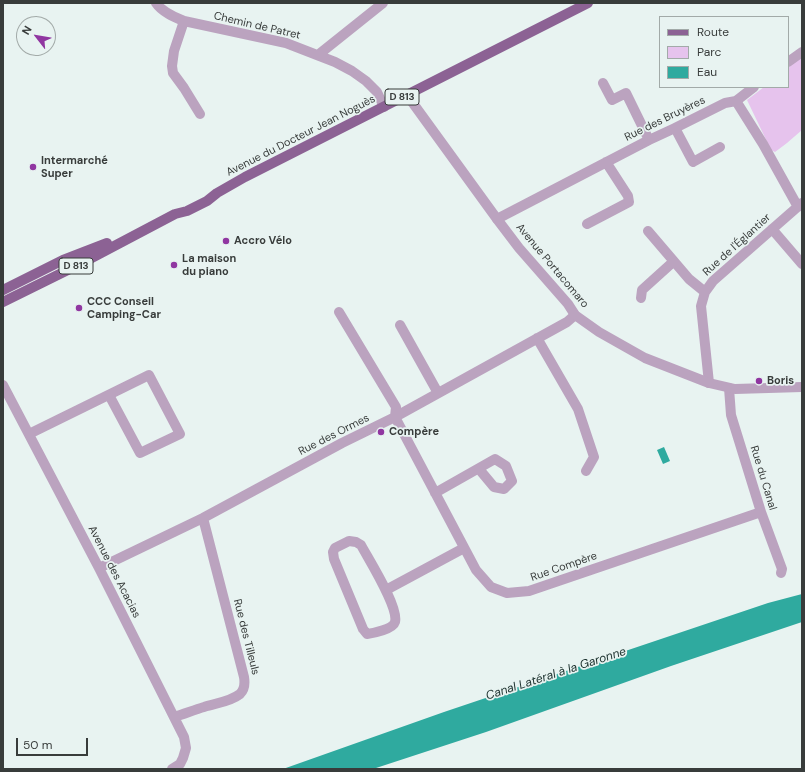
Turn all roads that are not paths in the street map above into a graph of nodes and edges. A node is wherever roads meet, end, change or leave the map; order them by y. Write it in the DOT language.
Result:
graph roads {
  1 [pos="156,3"];
  2 [pos="383,3"];
  3 [pos="588,3"];
  4 [pos="184,21"];
  5 [pos="802,52"];
  6 [pos="318,55"];
  7 [pos="789,61"];
  8 [pos="603,83"];
  9 [pos="753,88"];
  10 [pos="407,95"];
  11 [pos="736,101"];
  12 [pos="384,107"];
  13 [pos="200,114"];
  14 [pos="676,128"];
  15 [pos="649,140"];
  16 [pos="720,147"];
  17 [pos="606,162"];
  18 [pos="800,205"];
  19 [pos="497,219"];
  20 [pos="587,224"];
  21 [pos="148,228"];
  22 [pos="772,230"];
  23 [pos="648,231"];
  24 [pos="673,262"];
  25 [pos="802,264"];
  26 [pos="3,290"];
  27 [pos="705,292"];
  28 [pos="641,298"];
  29 [pos="3,302"];
  30 [pos="339,312"];
  31 [pos="575,315"];
  32 [pos="400,324"];
  33 [pos="537,338"];
  34 [pos="709,383"];
  35 [pos="3,385"];
  36 [pos="802,387"];
  37 [pos="729,388"];
  38 [pos="438,393"];
  39 [pos="109,395"];
  40 [pos="395,417"];
  41 [pos="29,434"];
  42 [pos="479,469"];
  43 [pos="586,471"];
  44 [pos="435,493"];
  45 [pos="761,512"];
  46 [pos="203,518"];
  47 [pos="464,548"];
  48 [pos="99,568"];
  49 [pos="781,573"];
  50 [pos="386,590"];
  51 [pos="174,717"];
  52 [pos="172,769"];
  1 -- 4 [label="street, Chemin de Patret"];
  2 -- 6 [label="street"];
  3 -- 10 [label="main road, Avenue du Docteur Jean Noguès / D 813"];
  4 -- 6 [label="street, Chemin de Patret"];
  4 -- 13 [label="street"];
  5 -- 7 [label="street"];
  6 -- 12 [label="street, Chemin de Patret"];
  8 -- 15 [label="street"];
  9 -- 11 [label="street"];
  10 -- 12 [label="main road, Avenue du Docteur Jean Noguès / D 813"];
  10 -- 19 [label="street, Avenue Portacomaro"];
  11 -- 14 [label="street, Rue des Bruyères"];
  11 -- 18 [label="street"];
  12 -- 21 [label="main road, Avenue du Docteur Jean Noguès / D 813"];
  14 -- 15 [label="street, Rue des Bruyères"];
  14 -- 16 [label="street"];
  15 -- 17 [label="street, Rue des Bruyères"];
  17 -- 19 [label="street, Rue des Bruyères"];
  17 -- 20 [label="street"];
  18 -- 22 [label="street, Rue de l'Églantier"];
  19 -- 31 [label="street, Avenue Portacomaro"];
  21 -- 26 [label="main road, Avenue du Docteur Jean Noguès / D 813"];
  21 -- 29 [label="main road, Avenue du Docteur Jean Noguès / D 813"];
  22 -- 25 [label="street"];
  22 -- 27 [label="street, Rue de l'Églantier"];
  23 -- 24 [label="street"];
  24 -- 27 [label="street"];
  24 -- 28 [label="street"];
  27 -- 34 [label="street, Rue de l'Églantier"];
  30 -- 40 [label="street, Rue Compère"];
  31 -- 33 [label="street, Rue des Ormes"];
  31 -- 34 [label="street, Avenue Portacomaro"];
  32 -- 38 [label="street"];
  33 -- 38 [label="street, Rue des Ormes"];
  33 -- 43 [label="street"];
  34 -- 37 [label="street, Avenue Portacomaro"];
  35 -- 41 [label="street, Avenue des Acacias"];
  36 -- 37 [label="street, Avenue Portacomaro"];
  37 -- 45 [label="street, Rue du Canal"];
  38 -- 40 [label="street, Rue des Ormes"];
  39 -- 39 [label="street"];
  39 -- 41 [label="street"];
  40 -- 44 [label="street, Rue Compère"];
  40 -- 46 [label="street, Rue des Ormes"];
  41 -- 48 [label="street, Avenue des Acacias"];
  42 -- 44 [label="street"];
  44 -- 47 [label="street, Rue Compère"];
  45 -- 47 [label="street, Rue Compère"];
  45 -- 49 [label="street, Rue du Canal"];
  46 -- 48 [label="street, Rue des Ormes"];
  46 -- 51 [label="street, Rue des Tilleuls"];
  47 -- 50 [label="street"];
  48 -- 51 [label="street, Avenue des Acacias"];
  50 -- 50 [label="street"];
  51 -- 52 [label="street, Avenue des Acacias"];
}
